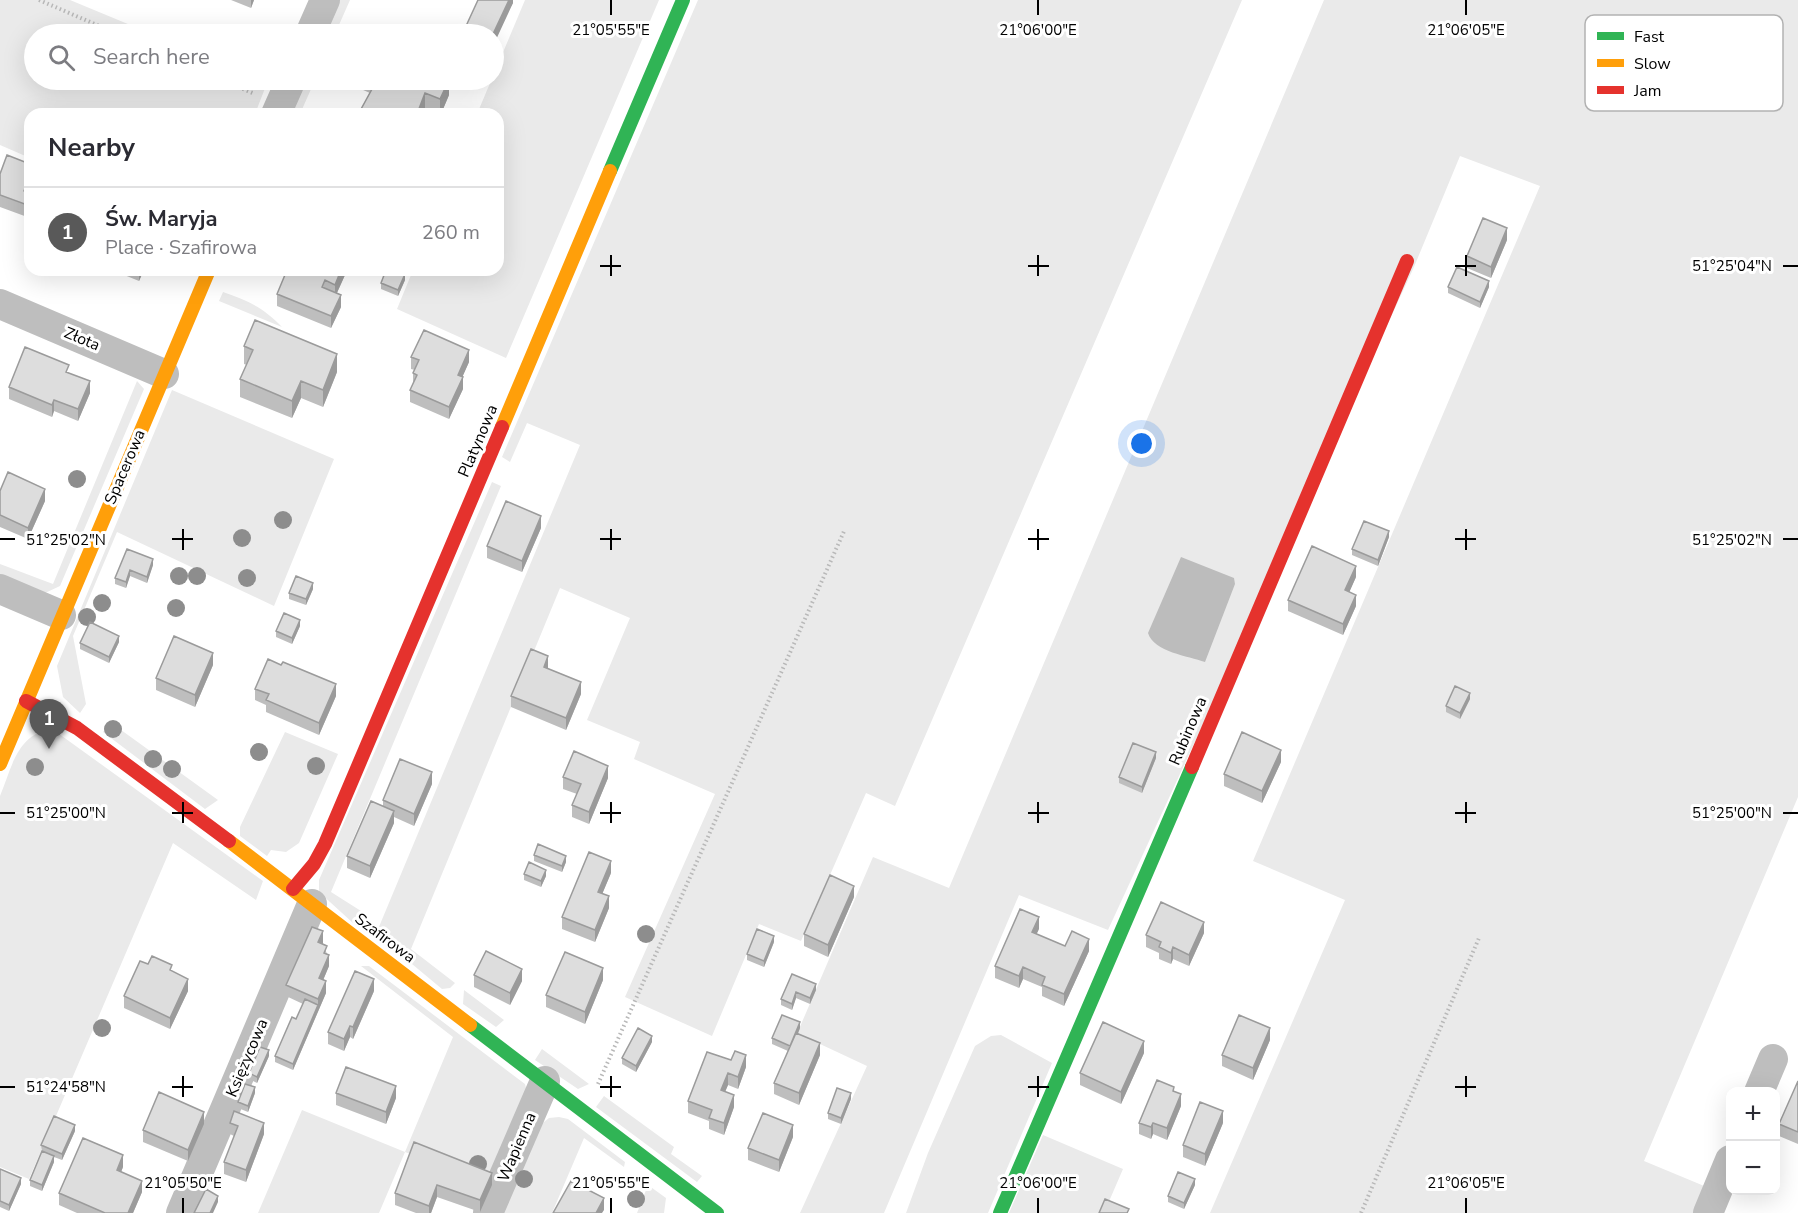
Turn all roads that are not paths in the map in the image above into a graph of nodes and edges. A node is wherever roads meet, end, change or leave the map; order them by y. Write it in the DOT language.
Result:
graph roads {
  1 [pos="325,0"];
  2 [pos="683,0"];
  3 [pos="314,24"];
  4 [pos="287,90"];
  5 [pos="279,108"];
  6 [pos="1407,261"];
  7 [pos="206,276"];
  8 [pos="0,304"];
  9 [pos="164,375"];
  10 [pos="0,589"];
  11 [pos="61,615"];
  12 [pos="26,702"];
  13 [pos="0,764"];
  14 [pos="302,896"];
  15 [pos="1773,1059"];
  16 [pos="545,1081"];
  17 [pos="1762,1087"];
  18 [pos="1726,1172"];
  19 [pos="181,1213"];
  20 [pos="489,1213"];
  21 [pos="717,1213"];
  22 [pos="1000,1213"];
  23 [pos="1708,1213"];
  1 -- 3 [label="street"];
  2 -- 14 [label="street, Platynowa"];
  4 -- 5 [label="street"];
  6 -- 22 [label="street, Rubinowa"];
  7 -- 9 [label="street, Spacerowa"];
  8 -- 9 [label="street, Złota"];
  9 -- 11 [label="street, Spacerowa"];
  10 -- 11 [label="street"];
  11 -- 12 [label="street, Spacerowa"];
  12 -- 13 [label="street, Spacerowa"];
  12 -- 14 [label="street, Szafirowa"];
  14 -- 16 [label="street, Szafirowa"];
  14 -- 19 [label="street, Księżycowa"];
  15 -- 17 [label="street"];
  16 -- 20 [label="street, Wapienna"];
  16 -- 21 [label="street, Szafirowa"];
  18 -- 23 [label="street"];
}
